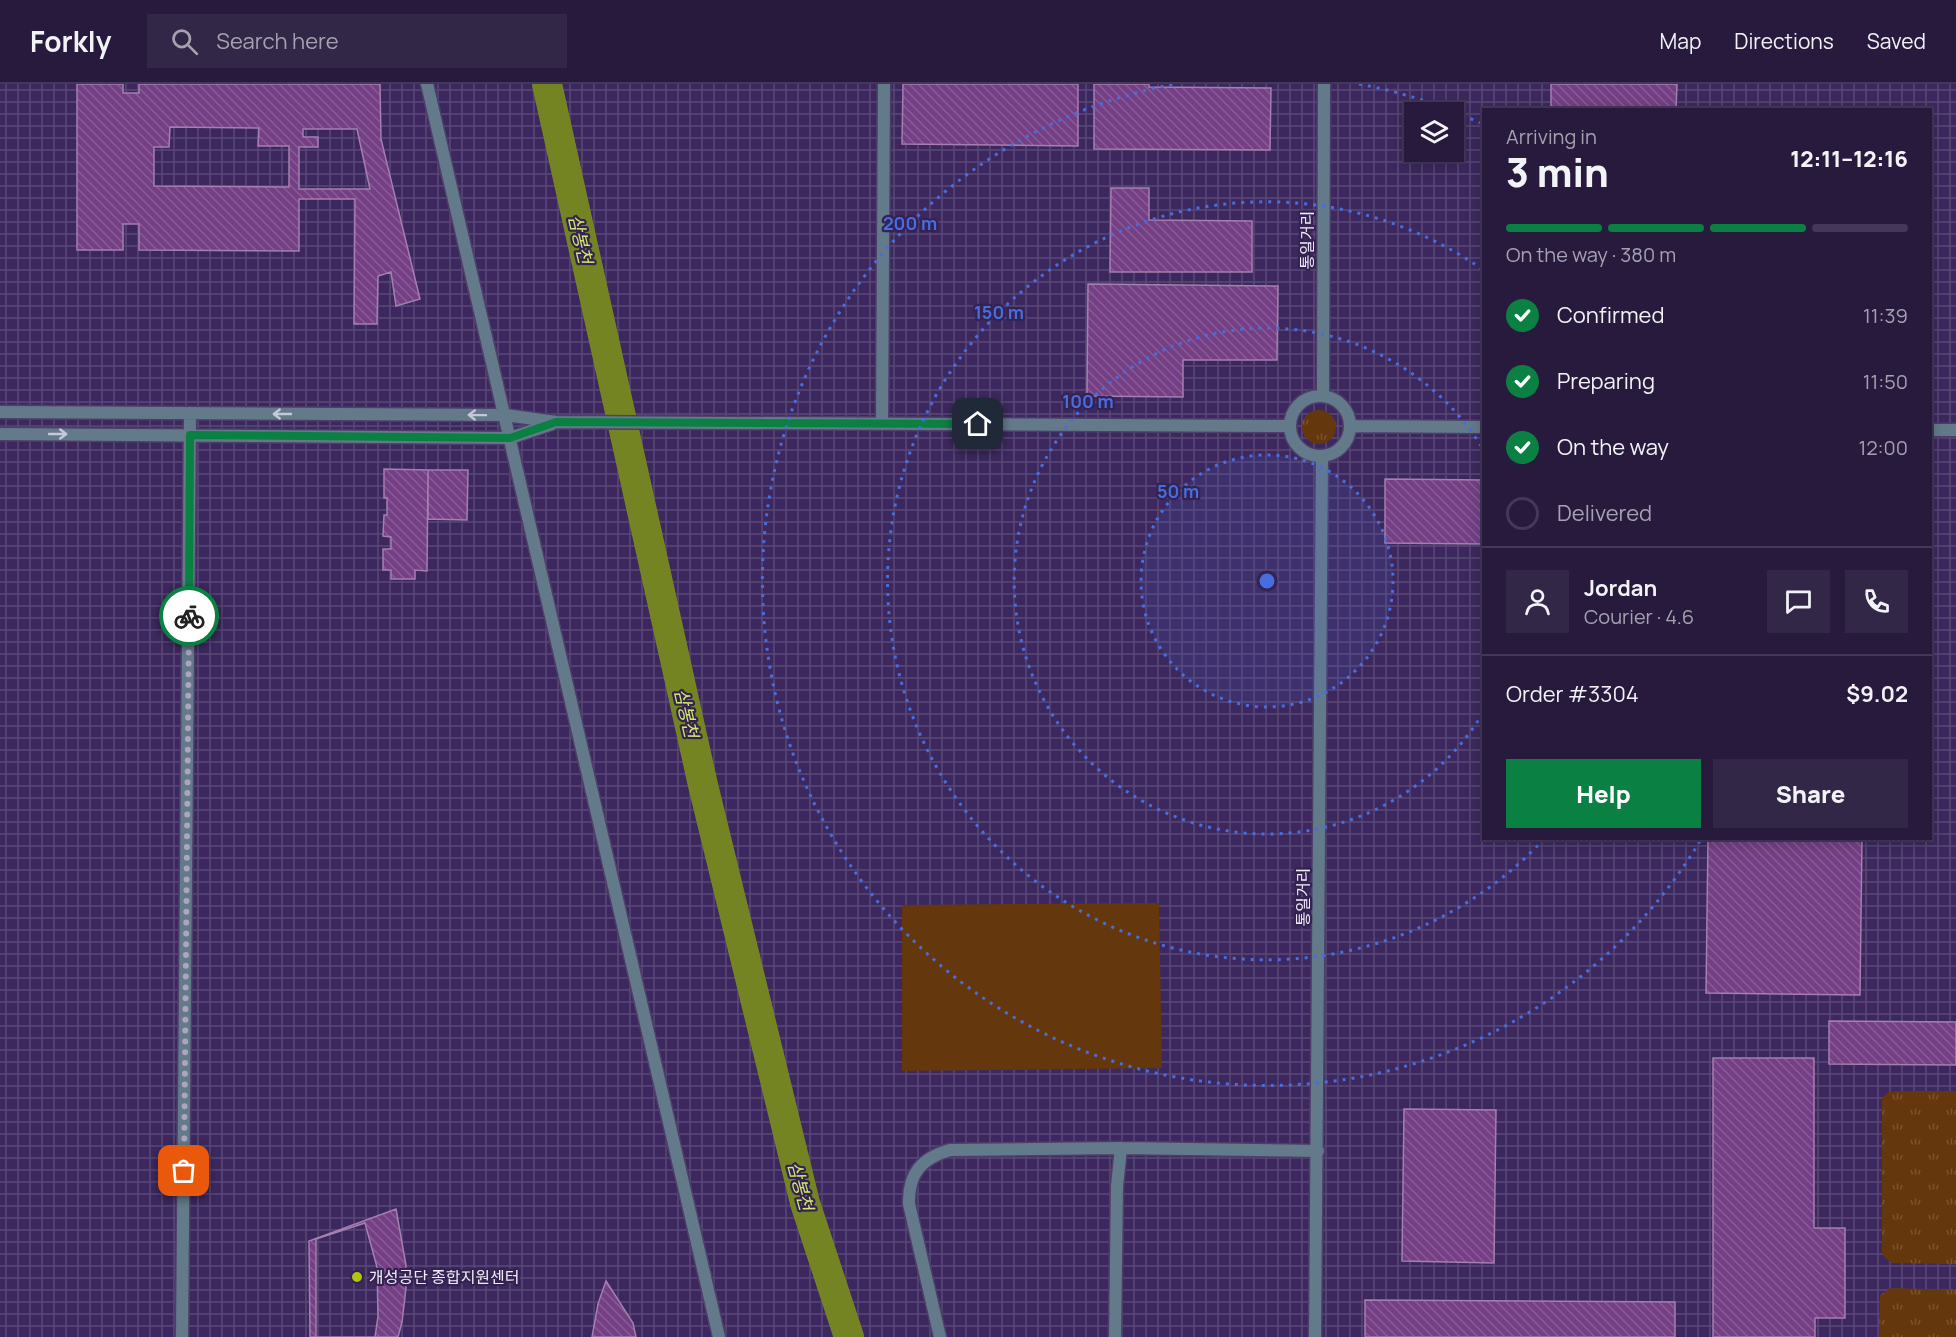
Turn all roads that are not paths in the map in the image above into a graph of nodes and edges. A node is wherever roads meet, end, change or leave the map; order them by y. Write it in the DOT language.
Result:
graph roads {
  1 [pos="427,84"];
  2 [pos="884,84"];
  3 [pos="1324,84"];
  4 [pos="1323,396"];
  5 [pos="0,412"];
  6 [pos="190,413"];
  7 [pos="505,415"];
  8 [pos="556,422"];
  9 [pos="882,424"];
  10 [pos="1290,426"];
  11 [pos="1350,426"];
  12 [pos="1482,427"];
  13 [pos="1932,430"];
  14 [pos="1956,430"];
  15 [pos="0,434"];
  16 [pos="190,435"];
  17 [pos="510,438"];
  18 [pos="1322,457"];
  19 [pos="1121,1148"];
  20 [pos="1318,1151"];
  21 [pos="182,1337"];
  22 [pos="719,1337"];
  23 [pos="940,1337"];
  24 [pos="1115,1337"];
  25 [pos="1315,1337"];
  1 -- 7 [label="street"];
  2 -- 9 [label="street"];
  3 -- 4 [label="street, 통일거리"];
  4 -- 10 [label="street"];
  4 -- 11 [label="street"];
  5 -- 6 [label="street"];
  7 -- 6 [label="street, one-way"];
  6 -- 16 [label="street"];
  7 -- 8 [label="street"];
  7 -- 17 [label="street"];
  8 -- 9 [label="street"];
  8 -- 17 [label="street"];
  9 -- 10 [label="street"];
  10 -- 18 [label="street"];
  11 -- 12 [label="street"];
  11 -- 18 [label="street"];
  13 -- 14 [label="street"];
  15 -- 16 [label="street, one-way"];
  16 -- 17 [label="street"];
  16 -- 21 [label="street"];
  17 -- 22 [label="street"];
  18 -- 20 [label="street, 통일거리"];
  19 -- 20 [label="street"];
  19 -- 23 [label="street"];
  19 -- 24 [label="street"];
  20 -- 25 [label="street, 통일거리"];
}
